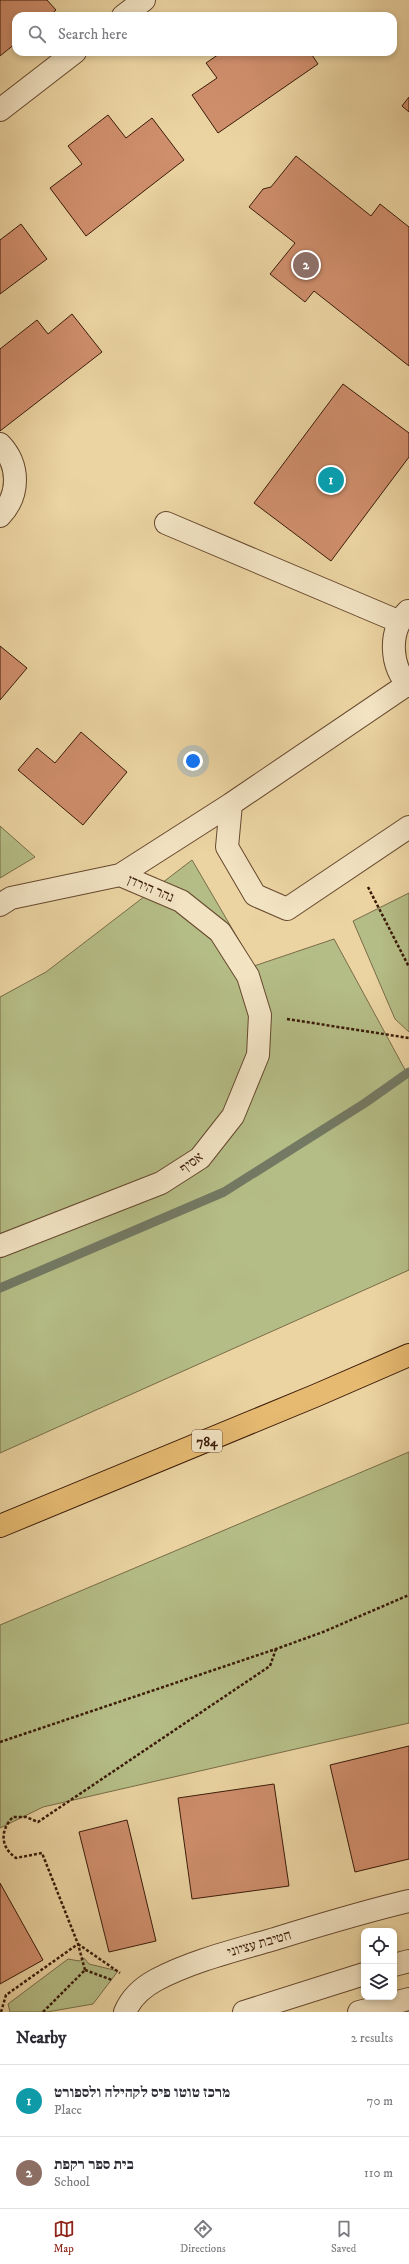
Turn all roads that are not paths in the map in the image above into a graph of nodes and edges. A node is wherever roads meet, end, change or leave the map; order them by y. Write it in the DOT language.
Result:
graph roads {
  1 [pos="144,0"];
  2 [pos="128,12"];
  3 [pos="70,56"];
  4 [pos="0,110"];
  5 [pos="0,444"];
  6 [pos="0,516"];
  7 [pos="166,523"];
  8 [pos="405,616"];
  9 [pos="408,685"];
  10 [pos="232,804"];
  11 [pos="409,826"];
  12 [pos="120,875"];
  13 [pos="0,905"];
  14 [pos="248,976"];
  15 [pos="0,1246"];
  16 [pos="409,1355"];
  17 [pos="0,1526"];
  18 [pos="409,1901"];
  19 [pos="409,1961"];
  20 [pos="397,1964"];
  21 [pos="361,1975"];
  22 [pos="409,1999"];
  23 [pos="125,2012"];
  24 [pos="244,2012"];
  25 [pos="359,2012"];
  1 -- 2 [label="street"];
  3 -- 4 [label="street"];
  5 -- 6 [label="street"];
  7 -- 8 [label="street"];
  8 -- 9 [label="street"];
  9 -- 10 [label="street"];
  10 -- 11 [label="street"];
  10 -- 12 [label="street"];
  12 -- 13 [label="street, נהר הירדן"];
  12 -- 14 [label="street, נהר הירדן"];
  14 -- 15 [label="street, אסיף"];
  16 -- 17 [label="main road, 784"];
  18 -- 23 [label="street, חטיבת עציוני"];
  19 -- 20 [label="street"];
  21 -- 24 [label="street"];
  22 -- 25 [label="street"];
}
